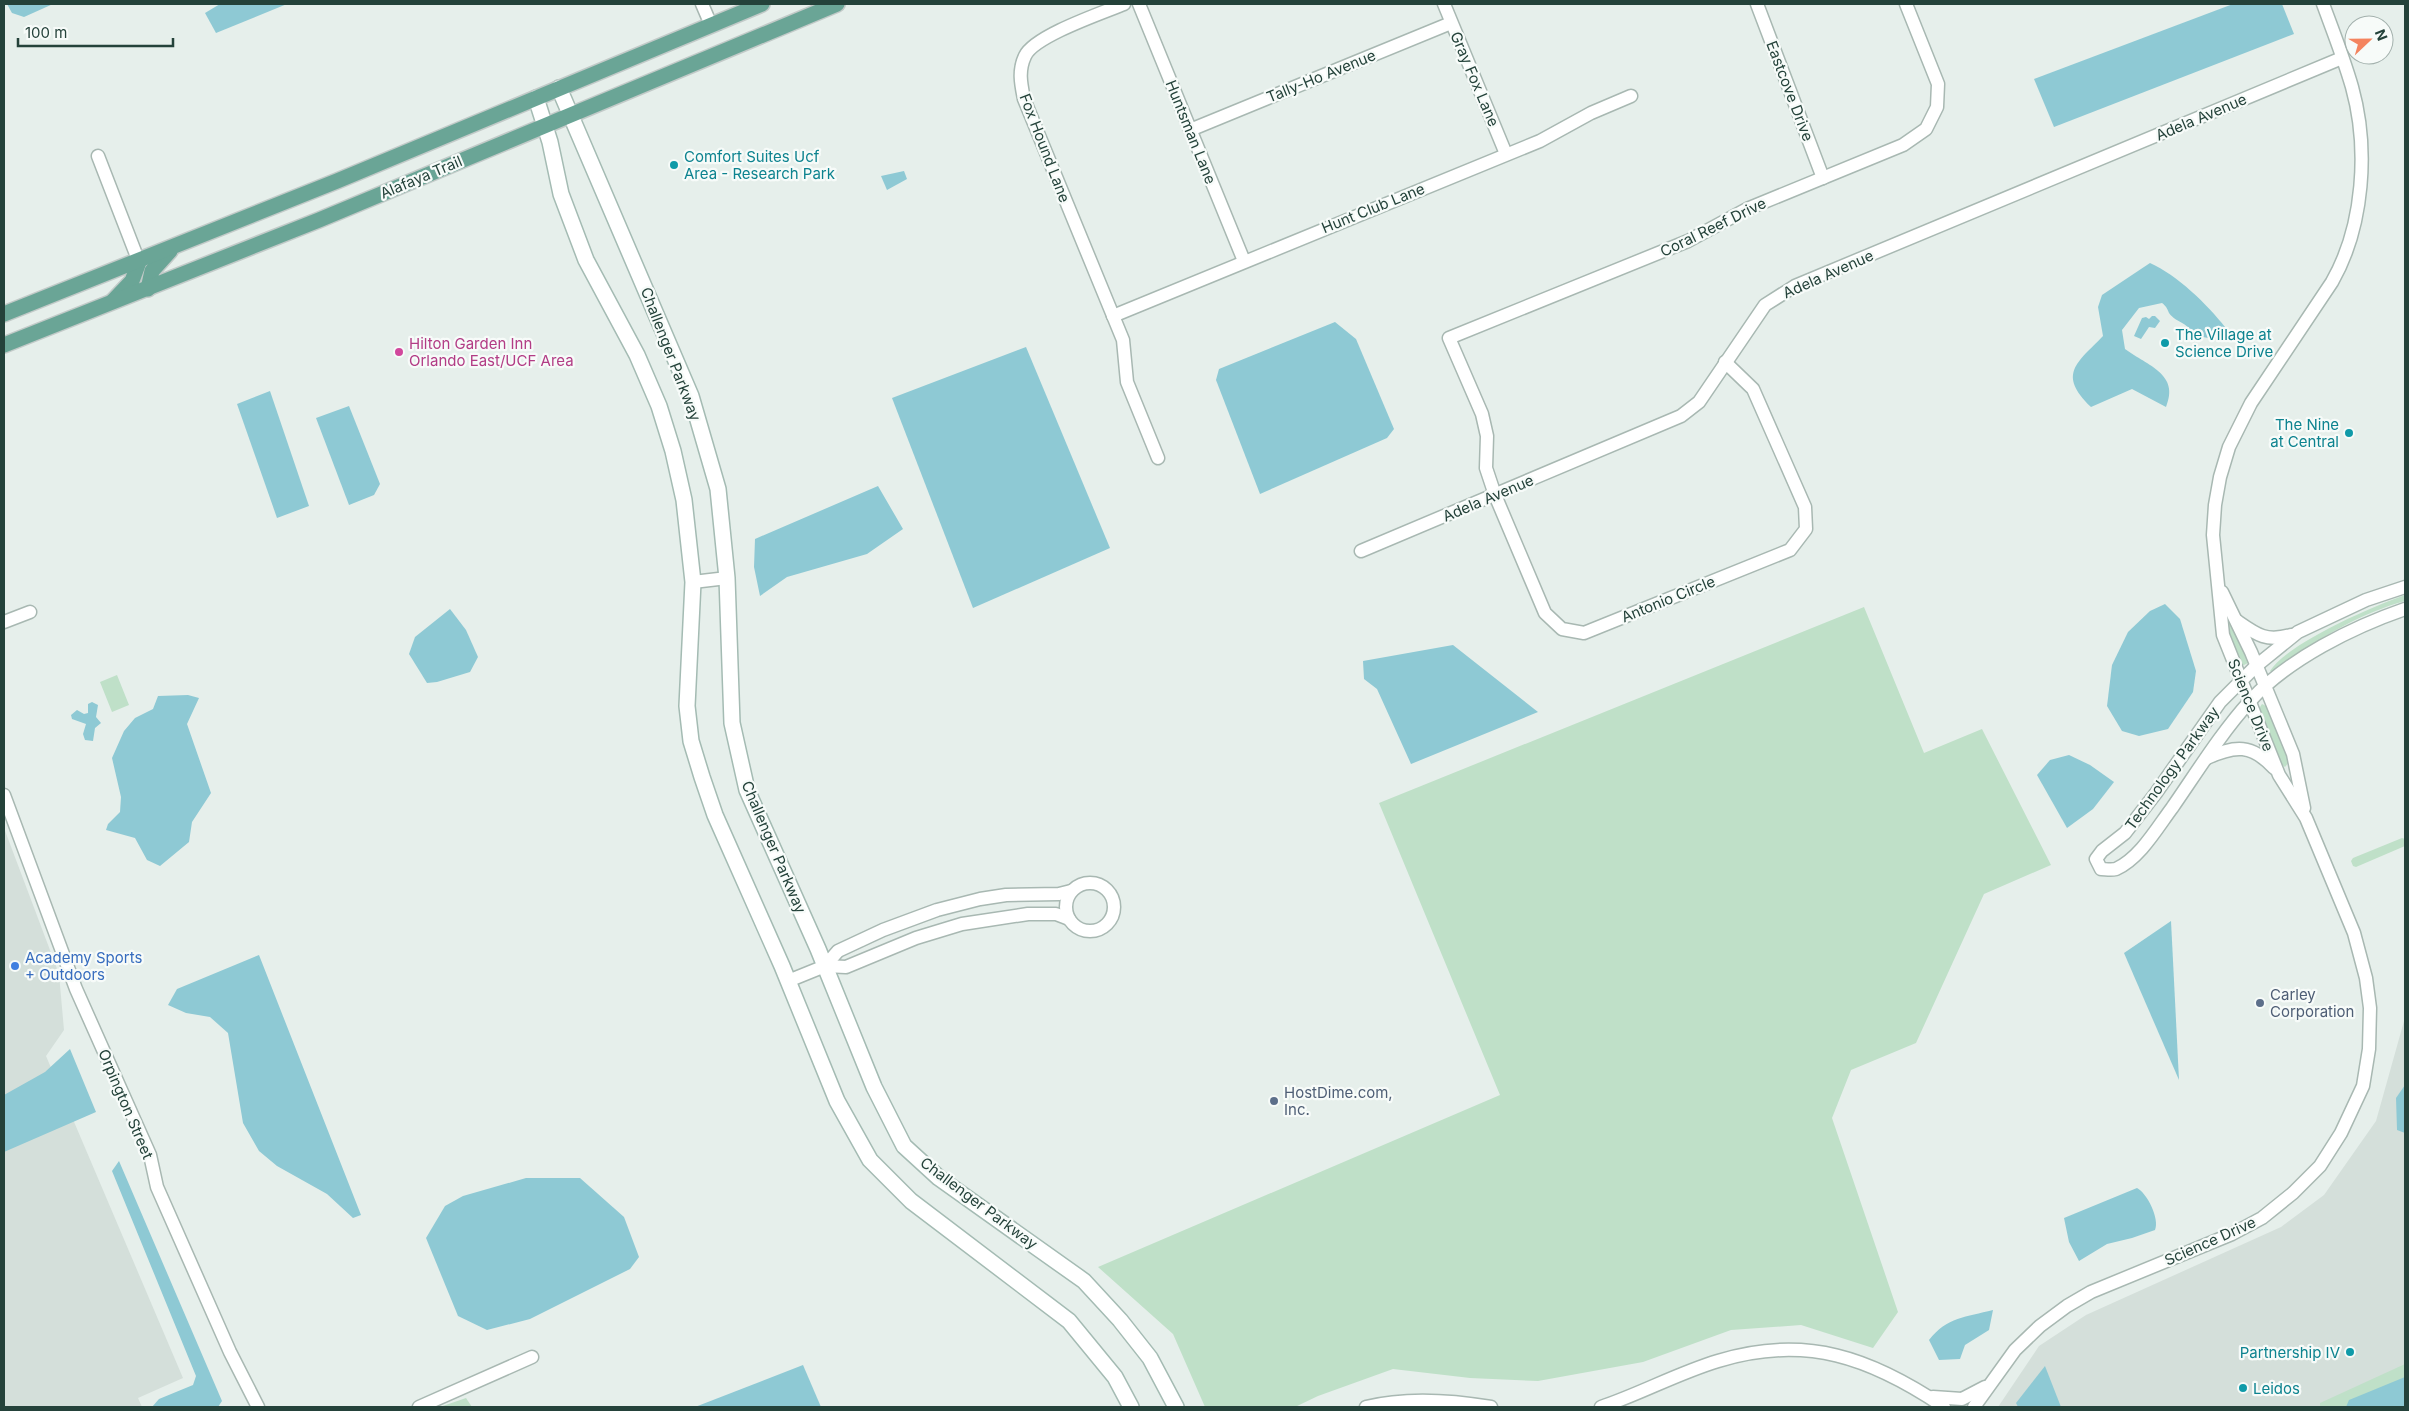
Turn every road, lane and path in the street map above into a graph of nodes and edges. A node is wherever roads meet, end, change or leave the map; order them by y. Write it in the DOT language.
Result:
graph roads {
  1 [pos="702,4"];
  2 [pos="762,4"];
  3 [pos="837,4"];
  4 [pos="1124,4"];
  5 [pos="1139,4"];
  6 [pos="1444,4"];
  7 [pos="1757,4"];
  8 [pos="1906,4"];
  9 [pos="2322,4"];
  10 [pos="1451,23"];
  11 [pos="711,25"];
  12 [pos="2342,58"];
  13 [pos="559,88"];
  14 [pos="1631,96"];
  15 [pos="536,98"];
  16 [pos="571,115"];
  17 [pos="545,126"];
  18 [pos="1190,130"];
  19 [pos="1506,154"];
  20 [pos="98,156"];
  21 [pos="1823,178"];
  22 [pos="175,247"];
  23 [pos="1244,261"];
  24 [pos="139,262"];
  25 [pos="148,289"];
  26 [pos="111,304"];
  27 [pos="4,314"];
  28 [pos="1113,316"];
  29 [pos="4,345"];
  30 [pos="1725,362"];
  31 [pos="1482,414"];
  32 [pos="1158,458"];
  33 [pos="1495,495"];
  34 [pos="1361,551"];
  35 [pos="727,578"];
  36 [pos="693,582"];
  37 [pos="2218,584"];
  38 [pos="2405,586"];
  39 [pos="2405,609"];
  40 [pos="30,612"];
  41 [pos="2237,621"];
  42 [pos="4,622"];
  43 [pos="2298,632"];
  44 [pos="2256,666"];
  45 [pos="2242,681"];
  46 [pos="2264,686"];
  47 [pos="2250,701"];
  48 [pos="2207,758"];
  49 [pos="2279,774"];
  50 [pos="4,795"];
  51 [pos="2306,818"];
  52 [pos="1071,891"];
  53 [pos="1069,919"];
  54 [pos="825,966"];
  55 [pos="788,981"];
  56 [pos="532,1357"];
  57 [pos="1989,1384"];
  58 [pos="1928,1396"];
  59 [pos="258,1407"];
  60 [pos="418,1407"];
  61 [pos="1130,1407"];
  62 [pos="1176,1407"];
  63 [pos="1366,1407"];
  64 [pos="1491,1407"];
  65 [pos="1601,1407"];
  66 [pos="1944,1407"];
  67 [pos="1974,1407"];
  68 [pos="1984,1407"];
  1 -- 11 [label="street"];
  2 -- 11 [label="main road, Alafaya Trail"];
  3 -- 16 [label="main road, Alafaya Trail"];
  4 -- 28 [label="street, Fox Hound Lane"];
  5 -- 18 [label="street, Huntsman Lane"];
  6 -- 10 [label="street, Gray Fox Lane"];
  7 -- 21 [label="street, Eastcove Drive"];
  8 -- 21 [label="street, Coral Reef Drive"];
  9 -- 12 [label="street, Science Drive"];
  10 -- 18 [label="street, Tally-Ho Avenue"];
  10 -- 19 [label="street, Gray Fox Lane"];
  11 -- 13 [label="main road, Alafaya Trail"];
  12 -- 30 [label="street, Adela Avenue"];
  12 -- 37 [label="street, Science Drive"];
  13 -- 15 [label="main road, Alafaya Trail"];
  13 -- 16 [label="main road, Challenger Parkway"];
  14 -- 19 [label="street, Hunt Club Lane"];
  15 -- 17 [label="main road, Challenger Parkway"];
  15 -- 22 [label="main road, Alafaya Trail"];
  16 -- 17 [label="main road, Alafaya Trail"];
  16 -- 35 [label="main road, Challenger Parkway"];
  17 -- 25 [label="main road, Alafaya Trail"];
  17 -- 36 [label="main road, Challenger Parkway"];
  18 -- 23 [label="street, Huntsman Lane"];
  19 -- 23 [label="street, Hunt Club Lane"];
  20 -- 24 [label="street"];
  21 -- 31 [label="street, Coral Reef Drive"];
  22 -- 24 [label="main road, Alafaya Trail"];
  22 -- 25 [label="main road"];
  23 -- 28 [label="street, Hunt Club Lane"];
  24 -- 26 [label="main road"];
  24 -- 27 [label="main road, Alafaya Trail"];
  25 -- 26 [label="main road, Alafaya Trail"];
  26 -- 29 [label="main road, Alafaya Trail"];
  28 -- 32 [label="street, Fox Hound Lane"];
  30 -- 33 [label="street, Adela Avenue"];
  30 -- 33 [label="street, Antonio Circle"];
  31 -- 33 [label="street, Antonio Circle"];
  33 -- 34 [label="street, Adela Avenue"];
  35 -- 36 [label="street"];
  35 -- 54 [label="main road, Challenger Parkway"];
  36 -- 55 [label="main road, Challenger Parkway"];
  37 -- 41 [label="street, Science Drive"];
  37 -- 45 [label="street, Science Drive"];
  38 -- 43 [label="street, Technology Parkway"];
  39 -- 46 [label="street, Technology Parkway"];
  40 -- 42 [label="street"];
  41 -- 43 [label="street"];
  41 -- 44 [label="street, Science Drive"];
  43 -- 44 [label="street, Technology Parkway"];
  44 -- 45 [label="street, Technology Parkway"];
  44 -- 46 [label="street, Science Drive"];
  45 -- 47 [label="street, Science Drive"];
  45 -- 48 [label="street, Technology Parkway"];
  46 -- 47 [label="street, Technology Parkway"];
  46 -- 51 [label="street, Science Drive"];
  47 -- 48 [label="street, Technology Parkway"];
  47 -- 49 [label="street, Science Drive"];
  48 -- 49 [label="street"];
  49 -- 51 [label="street, Science Drive"];
  50 -- 59 [label="street, Orpington Street"];
  51 -- 57 [label="street, Science Drive"];
  52 -- 53 [label="street"];
  52 -- 53 [label="street"];
  52 -- 54 [label="street"];
  53 -- 54 [label="street"];
  54 -- 55 [label="street"];
  54 -- 62 [label="main road, Challenger Parkway"];
  55 -- 61 [label="main road, Challenger Parkway"];
  56 -- 60 [label="street"];
  57 -- 58 [label="street"];
  57 -- 67 [label="street, Science Drive"];
  57 -- 68 [label="street"];
  58 -- 65 [label="street"];
  58 -- 66 [label="street"];
  63 -- 64 [label="street"];
}
